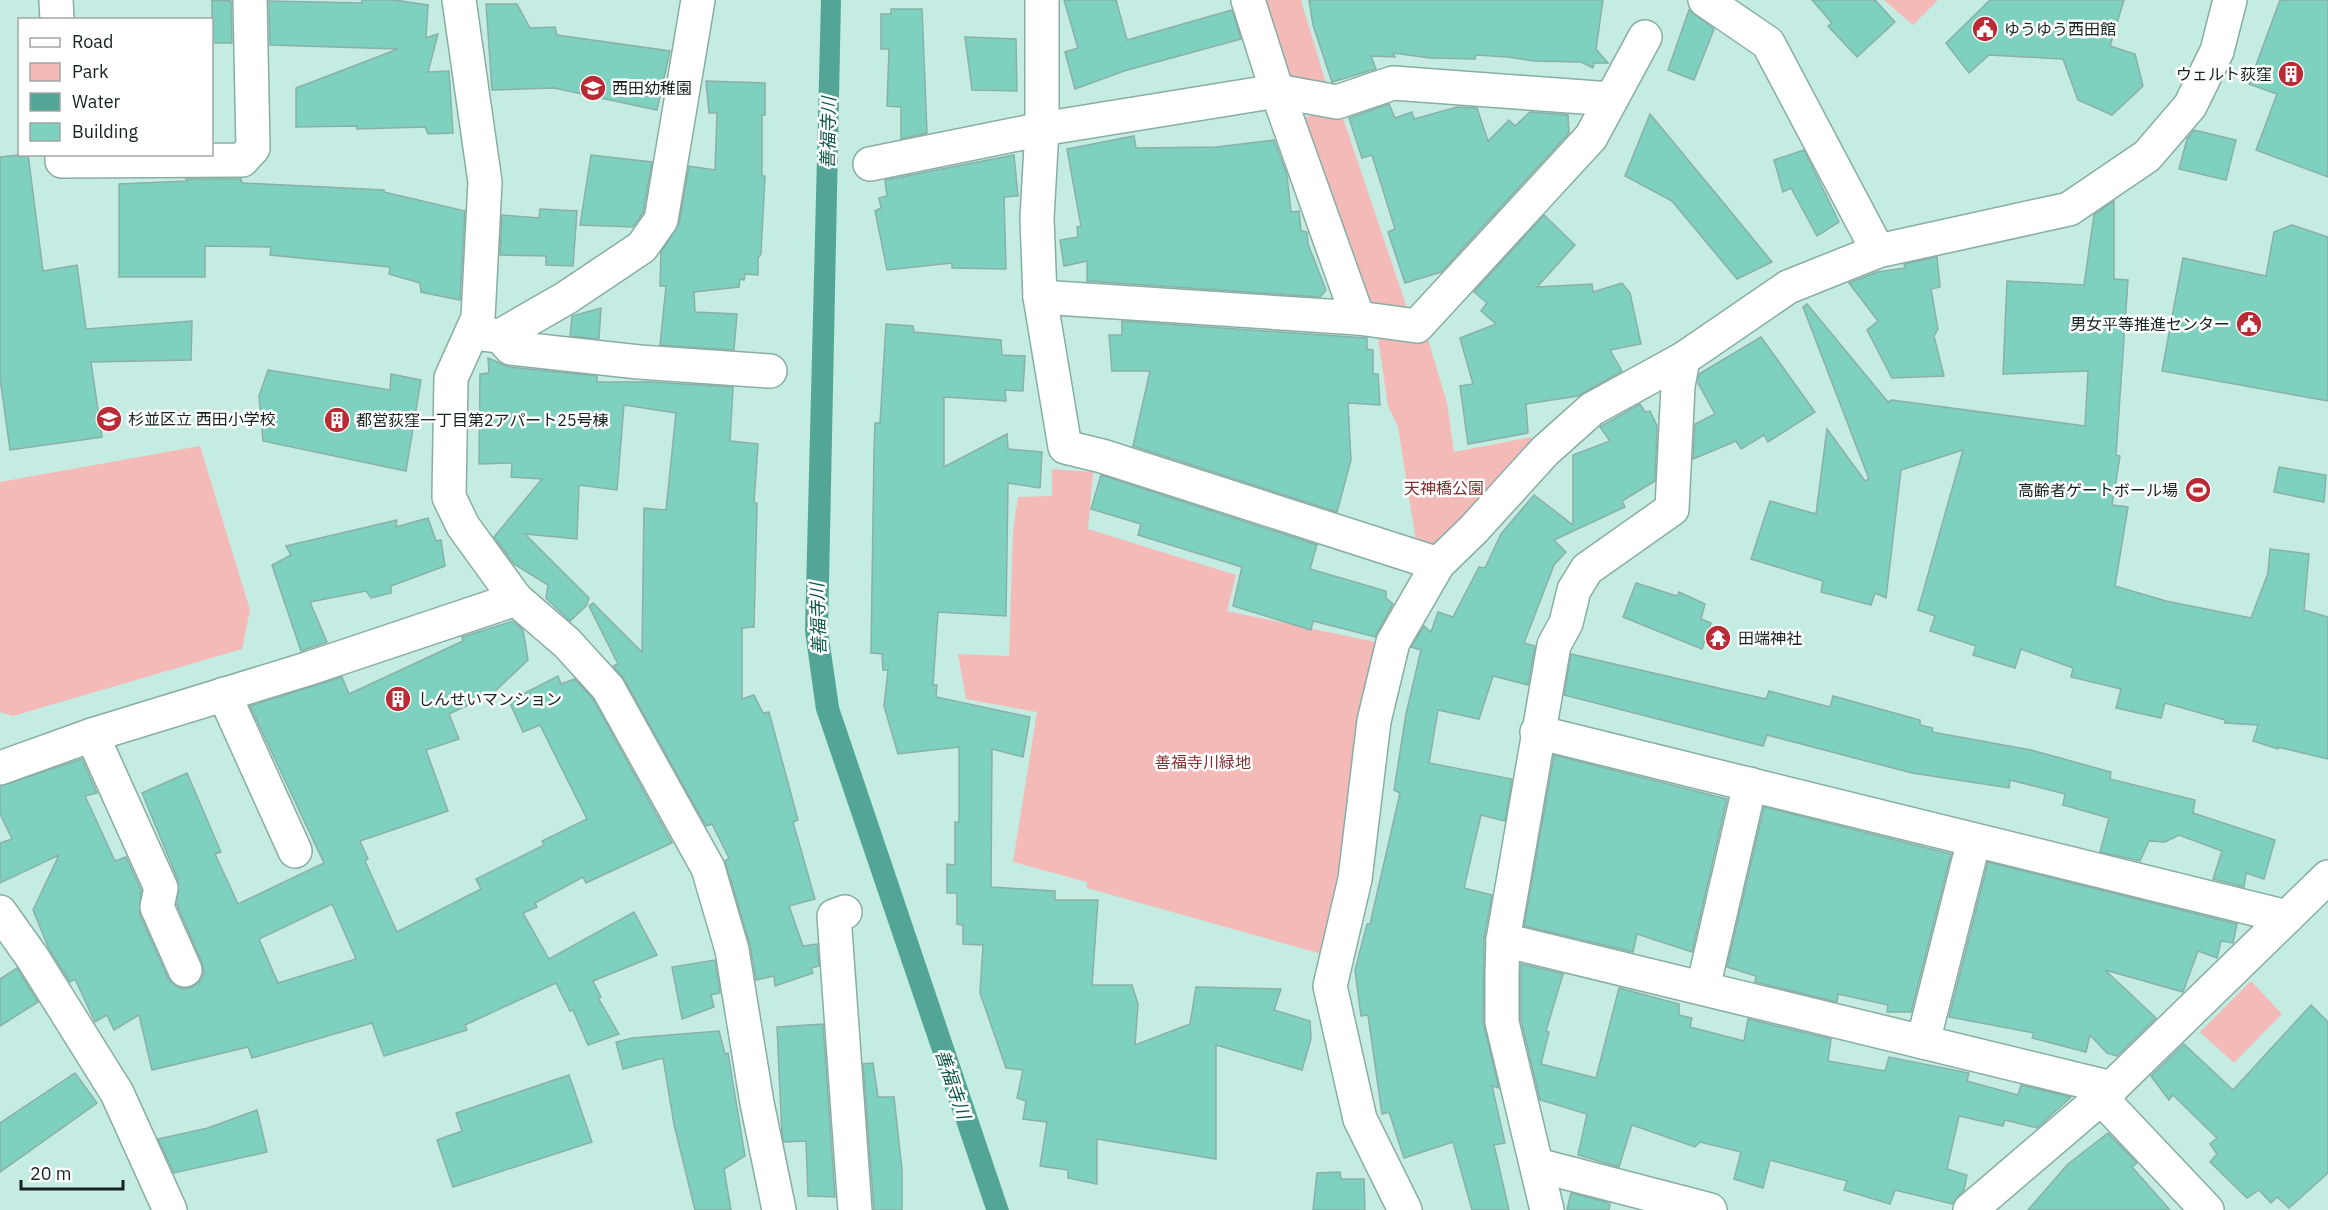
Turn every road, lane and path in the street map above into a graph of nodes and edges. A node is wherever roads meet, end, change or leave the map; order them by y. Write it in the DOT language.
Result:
graph roads {
  1 [pos="56,0"];
  2 [pos="250,0"];
  3 [pos="459,0"];
  4 [pos="698,0"];
  5 [pos="1042,0"];
  6 [pos="1248,0"];
  7 [pos="1705,0"];
  8 [pos="2230,0"];
  9 [pos="57,18"];
  10 [pos="1645,37"];
  11 [pos="1277,91"];
  12 [pos="1611,99"];
  13 [pos="1042,129"];
  14 [pos="62,156"];
  15 [pos="870,164"];
  16 [pos="1878,251"];
  17 [pos="1040,297"];
  18 [pos="1358,318"];
  19 [pos="486,334"];
  20 [pos="1683,359"];
  21 [pos="771,371"];
  22 [pos="1437,564"];
  23 [pos="516,599"];
  24 [pos="224,694"];
  25 [pos="1538,732"];
  26 [pos="92,735"];
  27 [pos="0,768"];
  28 [pos="1750,784"];
  29 [pos="1974,840"];
  30 [pos="295,851"];
  31 [pos="2328,877"];
  32 [pos="0,912"];
  33 [pos="845,912"];
  34 [pos="2287,917"];
  35 [pos="1503,940"];
  36 [pos="185,970"];
  37 [pos="1703,988"];
  38 [pos="1923,1041"];
  39 [pos="2107,1093"];
  40 [pos="1537,1165"];
  41 [pos="170,1210"];
  42 [pos="776,1210"];
  43 [pos="855,1210"];
  44 [pos="1405,1210"];
  45 [pos="1547,1210"];
  46 [pos="1710,1210"];
  47 [pos="1970,1210"];
  48 [pos="2208,1210"];
  1 -- 9 [label="street"];
  2 -- 14 [label="street"];
  3 -- 19 [label="street"];
  4 -- 19 [label="street"];
  5 -- 13 [label="street"];
  6 -- 11 [label="street"];
  7 -- 16 [label="street"];
  8 -- 16 [label="street"];
  10 -- 12 [label="street"];
  11 -- 12 [label="street"];
  11 -- 13 [label="street"];
  11 -- 18 [label="street"];
  12 -- 18 [label="street"];
  13 -- 15 [label="street"];
  13 -- 17 [label="street"];
  16 -- 20 [label="street"];
  17 -- 18 [label="street"];
  17 -- 22 [label="street"];
  19 -- 21 [label="street"];
  19 -- 23 [label="street"];
  20 -- 22 [label="street"];
  20 -- 25 [label="street"];
  22 -- 44 [label="street"];
  23 -- 24 [label="street"];
  23 -- 42 [label="street"];
  24 -- 26 [label="street"];
  24 -- 30 [label="street"];
  25 -- 28 [label="street"];
  25 -- 35 [label="street"];
  26 -- 27 [label="street"];
  26 -- 36 [label="street"];
  28 -- 29 [label="street"];
  28 -- 37 [label="street"];
  29 -- 34 [label="street"];
  29 -- 38 [label="street"];
  31 -- 34 [label="street"];
  32 -- 41 [label="street"];
  33 -- 43 [label="street"];
  34 -- 39 [label="street"];
  35 -- 37 [label="street"];
  35 -- 40 [label="street"];
  37 -- 38 [label="street"];
  38 -- 39 [label="street"];
  39 -- 47 [label="street"];
  39 -- 48 [label="street"];
  40 -- 45 [label="street"];
  40 -- 46 [label="street"];
}
